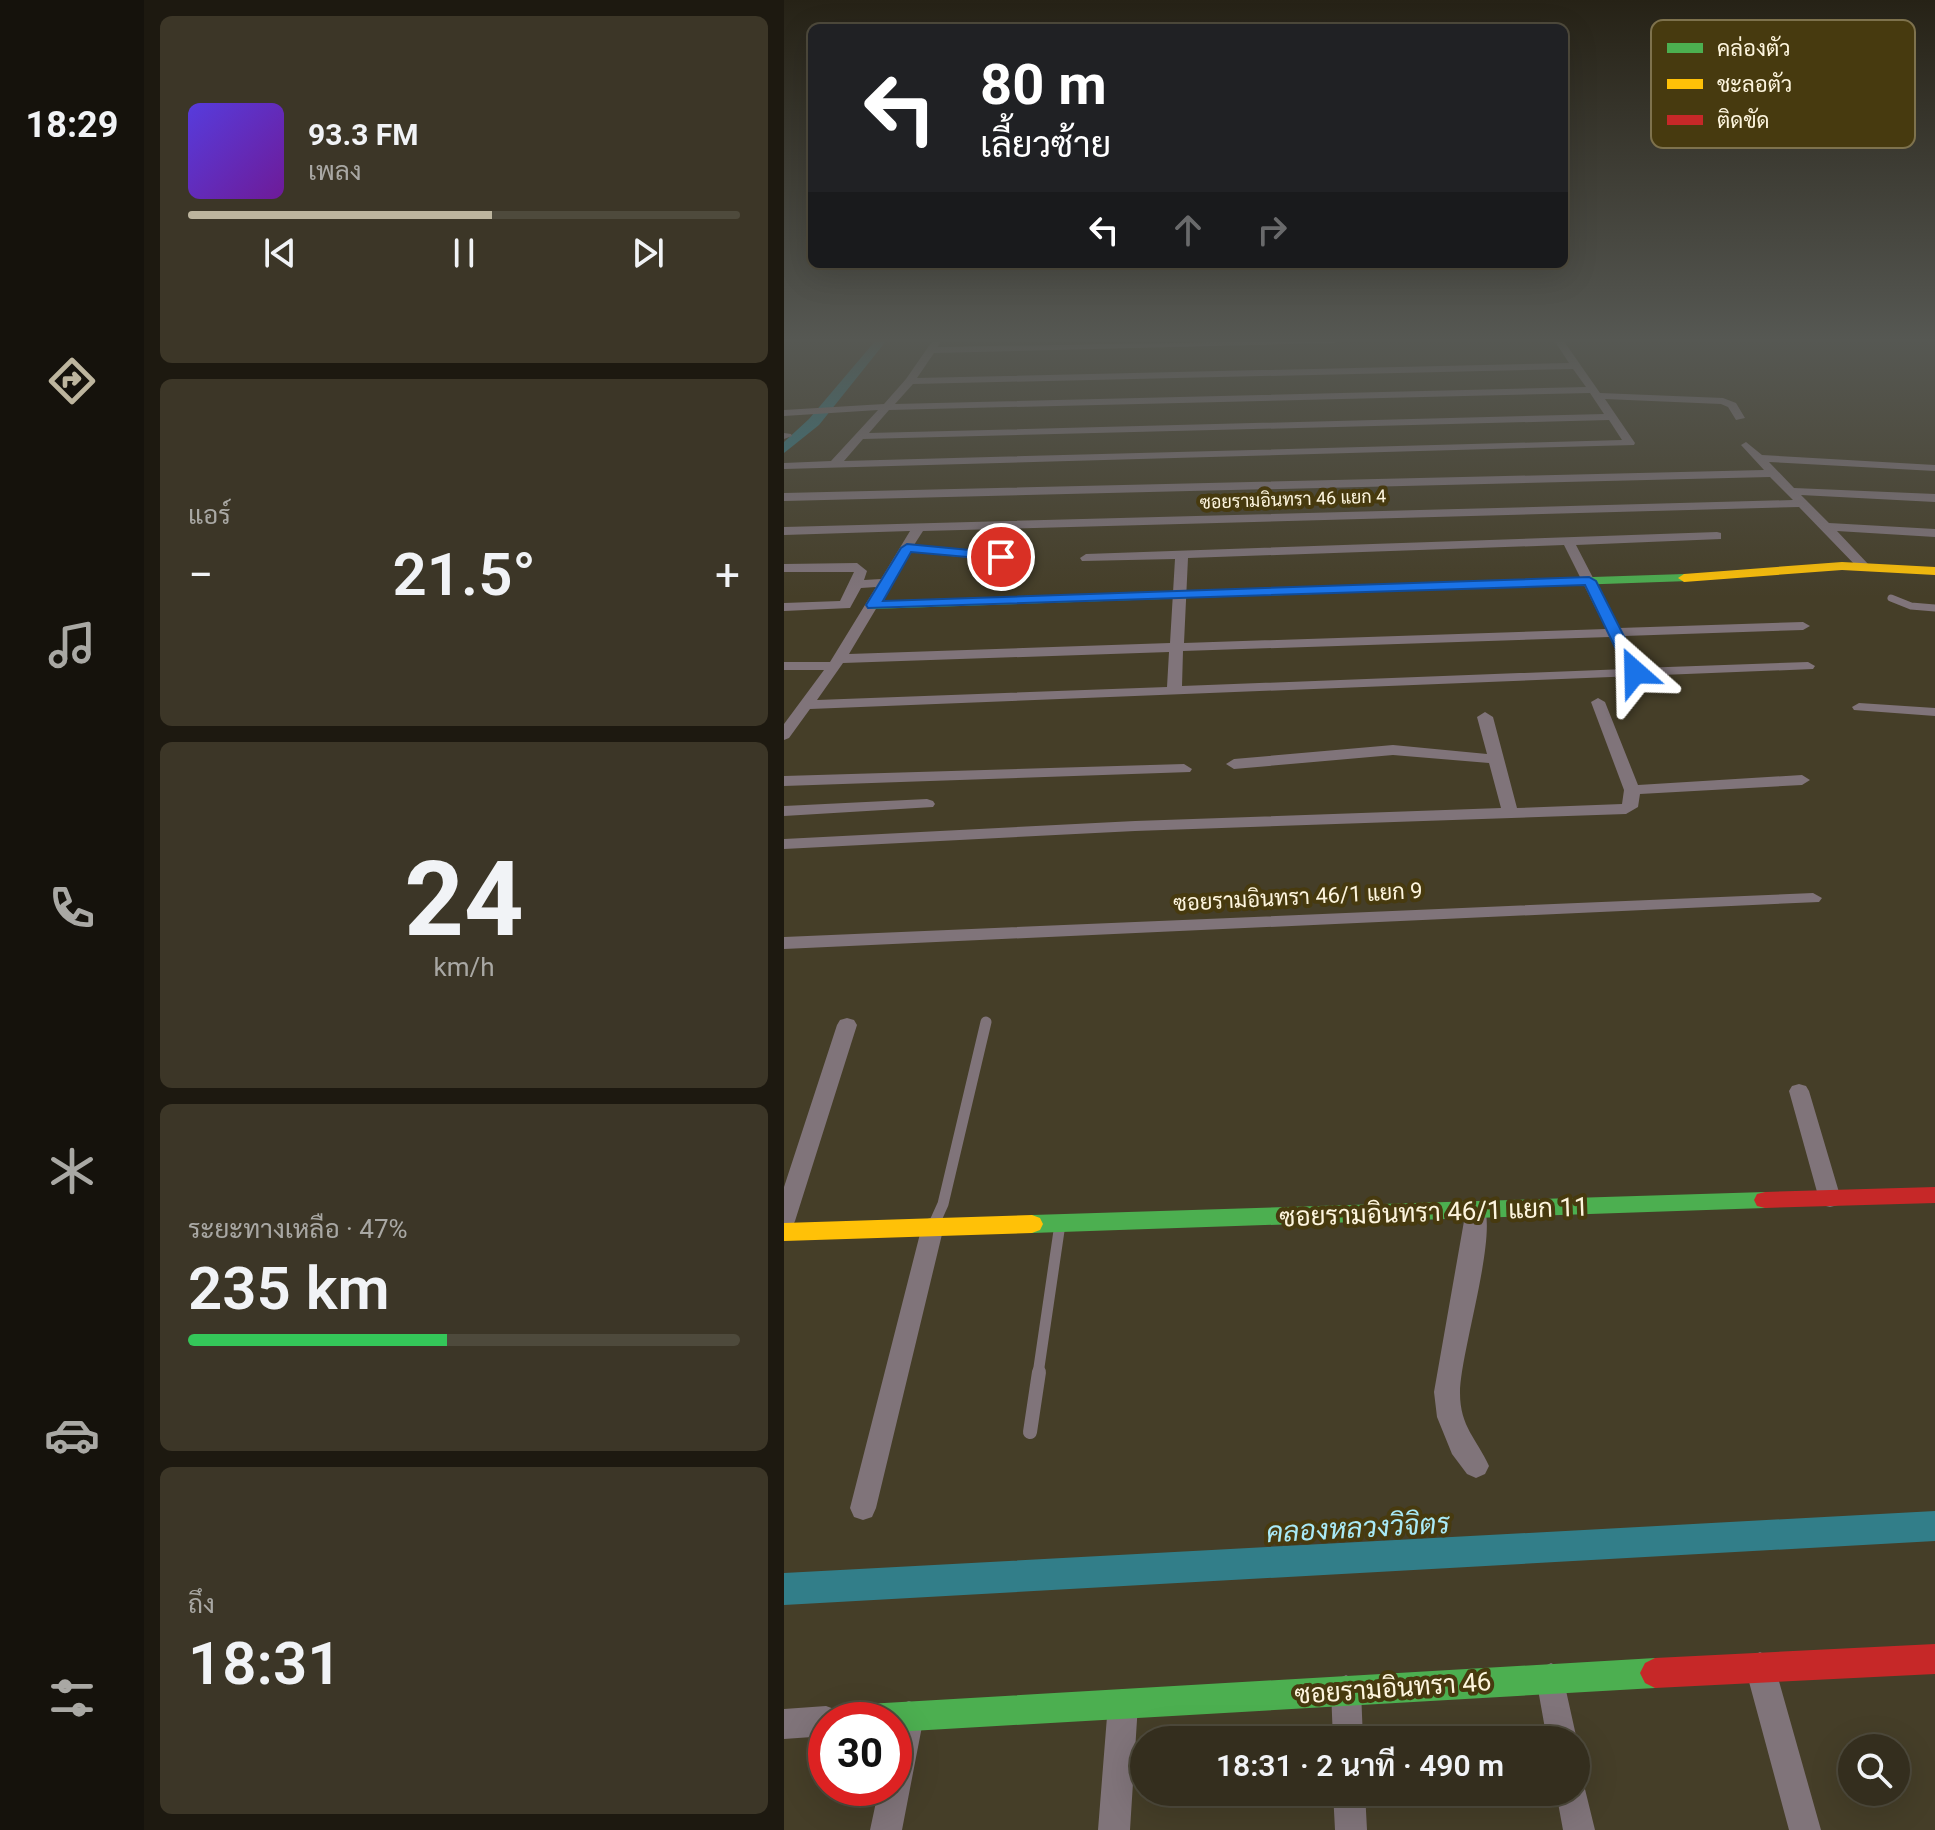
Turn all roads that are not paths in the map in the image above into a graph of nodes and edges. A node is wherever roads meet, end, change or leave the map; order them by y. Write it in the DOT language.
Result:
graph roads {
  1 [pos="871,425"];
  2 [pos="1280,425"];
  3 [pos="1618,425"];
  4 [pos="861,436"];
  5 [pos="1746,445"];
  6 [pos="1760,458"];
  7 [pos="834,465"];
  8 [pos="784,466"];
  9 [pos="1935,468"];
  10 [pos="1774,473"];
  11 [pos="1792,491"];
  12 [pos="784,497"];
  13 [pos="1935,498"];
  14 [pos="1225,503"];
  15 [pos="1803,503"];
  16 [pos="919,527"];
  17 [pos="1827,527"];
  18 [pos="784,531"];
  19 [pos="1935,533"];
  20 [pos="1717,536"];
  21 [pos="1568,541"];
  22 [pos="907,548"];
  23 [pos="1182,555"];
  24 [pos="1001,557"];
  25 [pos="1086,558"];
  26 [pos="1863,565"];
  27 [pos="784,568"];
  28 [pos="1935,571"];
  29 [pos="1589,581"];
  30 [pos="886,583"];
  31 [pos="856,584"];
  32 [pos="1180,595"];
  33 [pos="1891,598"];
  34 [pos="873,605"];
  35 [pos="784,607"];
  36 [pos="1935,608"];
  37 [pos="1803,626"];
  38 [pos="1616,633"];
  39 [pos="1177,648"];
  40 [pos="836,662"];
  41 [pos="784,666"];
  42 [pos="1808,666"];
  43 [pos="1635,672"];
  44 [pos="1174,690"];
  45 [pos="1598,702"];
  46 [pos="1859,707"];
  47 [pos="1935,712"];
  48 [pos="795,713"];
  49 [pos="1485,717"];
  50 [pos="784,735"];
  51 [pos="1495,759"];
  52 [pos="1234,764"];
  53 [pos="1184,769"];
  54 [pos="1802,780"];
  55 [pos="784,781"];
  56 [pos="1632,790"];
  57 [pos="927,804"];
  58 [pos="784,811"];
  59 [pos="1510,813"];
  60 [pos="784,844"];
  61 [pos="1813,898"];
  62 [pos="784,943"];
  63 [pos="986,1022"];
  64 [pos="847,1025"];
  65 [pos="1799,1091"];
  66 [pos="1935,1195"];
  67 [pos="1830,1199"];
  68 [pos="1475,1210"];
  69 [pos="784,1221"];
  70 [pos="1060,1224"];
  71 [pos="933,1226"];
  72 [pos="784,1232"];
  73 [pos="1030,1432"];
  74 [pos="1476,1466"];
  75 [pos="863,1508"];
  76 [pos="1935,1659"];
  77 [pos="1760,1667"];
  78 [pos="1551,1678"];
  79 [pos="1346,1690"];
  80 [pos="1123,1704"];
  81 [pos="912,1716"];
  82 [pos="808,1722"];
  83 [pos="784,1724"];
  84 [pos="1347,1726"];
  85 [pos="1560,1726"];
  86 [pos="891,1806"];
  87 [pos="1350,1806"];
  88 [pos="1575,1806"];
  89 [pos="886,1830"];
  90 [pos="1114,1830"];
  91 [pos="1351,1830"];
  92 [pos="1579,1830"];
  93 [pos="1805,1830"];
  1 -- 4 [label="street"];
  2 -- 4 [label="street"];
  3 -- 7 [label="street"];
  4 -- 7 [label="street"];
  5 -- 6 [label="street"];
  6 -- 9 [label="street"];
  6 -- 10 [label="street"];
  7 -- 8 [label="street"];
  10 -- 11 [label="street"];
  10 -- 14 [label="street"];
  11 -- 13 [label="street"];
  11 -- 15 [label="street"];
  12 -- 14 [label="street"];
  14 -- 15 [label="street, ซอยรามอินทรา 46 แยก 4"];
  14 -- 16 [label="street, ซอยรามอินทรา 46 แยก 4"];
  15 -- 17 [label="street"];
  16 -- 18 [label="street, ซอยรามอินทรา 46 แยก 4"];
  16 -- 22 [label="street"];
  17 -- 19 [label="street"];
  17 -- 26 [label="street"];
  20 -- 21 [label="street"];
  21 -- 23 [label="street"];
  21 -- 29 [label="street"];
  22 -- 24 [label="street"];
  22 -- 30 [label="street"];
  23 -- 25 [label="street"];
  23 -- 32 [label="street"];
  26 -- 28 [label="street"];
  26 -- 29 [label="street"];
  27 -- 31 [label="street"];
  29 -- 32 [label="street"];
  29 -- 38 [label="street"];
  30 -- 31 [label="street"];
  30 -- 34 [label="street"];
  31 -- 35 [label="street"];
  32 -- 34 [label="street"];
  32 -- 39 [label="street"];
  33 -- 36 [label="lane"];
  34 -- 40 [label="street"];
  37 -- 38 [label="street"];
  38 -- 39 [label="street"];
  38 -- 43 [label="street"];
  39 -- 40 [label="street"];
  39 -- 44 [label="street"];
  40 -- 41 [label="street"];
  40 -- 48 [label="street"];
  42 -- 43 [label="street"];
  43 -- 44 [label="street"];
  44 -- 48 [label="street"];
  45 -- 56 [label="street"];
  46 -- 47 [label="street"];
  48 -- 50 [label="street"];
  49 -- 51 [label="street"];
  51 -- 52 [label="street"];
  51 -- 59 [label="street"];
  53 -- 55 [label="street"];
  54 -- 56 [label="street"];
  56 -- 59 [label="street"];
  57 -- 58 [label="street"];
  59 -- 60 [label="street"];
  61 -- 62 [label="street, ซอยรามอินทรา 46/1 แยก 9"];
  63 -- 71 [label="lane"];
  64 -- 69 [label="street"];
  65 -- 67 [label="street"];
  66 -- 67 [label="street, ซอยรามอินทรา 46/1 แยก 11"];
  67 -- 68 [label="street, ซอยรามอินทรา 46/1 แยก 11"];
  68 -- 70 [label="street, ซอยรามอินทรา 46/1 แยก 11"];
  68 -- 74 [label="street"];
  70 -- 71 [label="street, ซอยรามอินทรา 46/1 แยก 11"];
  70 -- 73 [label="lane"];
  71 -- 72 [label="street, ซอยรามอินทรา 46/1 แยก 11"];
  71 -- 75 [label="street"];
  76 -- 77 [label="street, ซอยรามอินทรา 46"];
  77 -- 78 [label="street, ซอยรามอินทรา 46"];
  77 -- 93 [label="street"];
  78 -- 79 [label="street, ซอยรามอินทรา 46"];
  78 -- 85 [label="street"];
  79 -- 80 [label="street, ซอยรามอินทรา 46"];
  79 -- 84 [label="street"];
  80 -- 81 [label="street, ซอยรามอินทรา 46"];
  80 -- 90 [label="street"];
  82 -- 83 [label="street"];
  86 -- 89 [label="street"];
  87 -- 91 [label="street"];
  88 -- 92 [label="street"];
}
